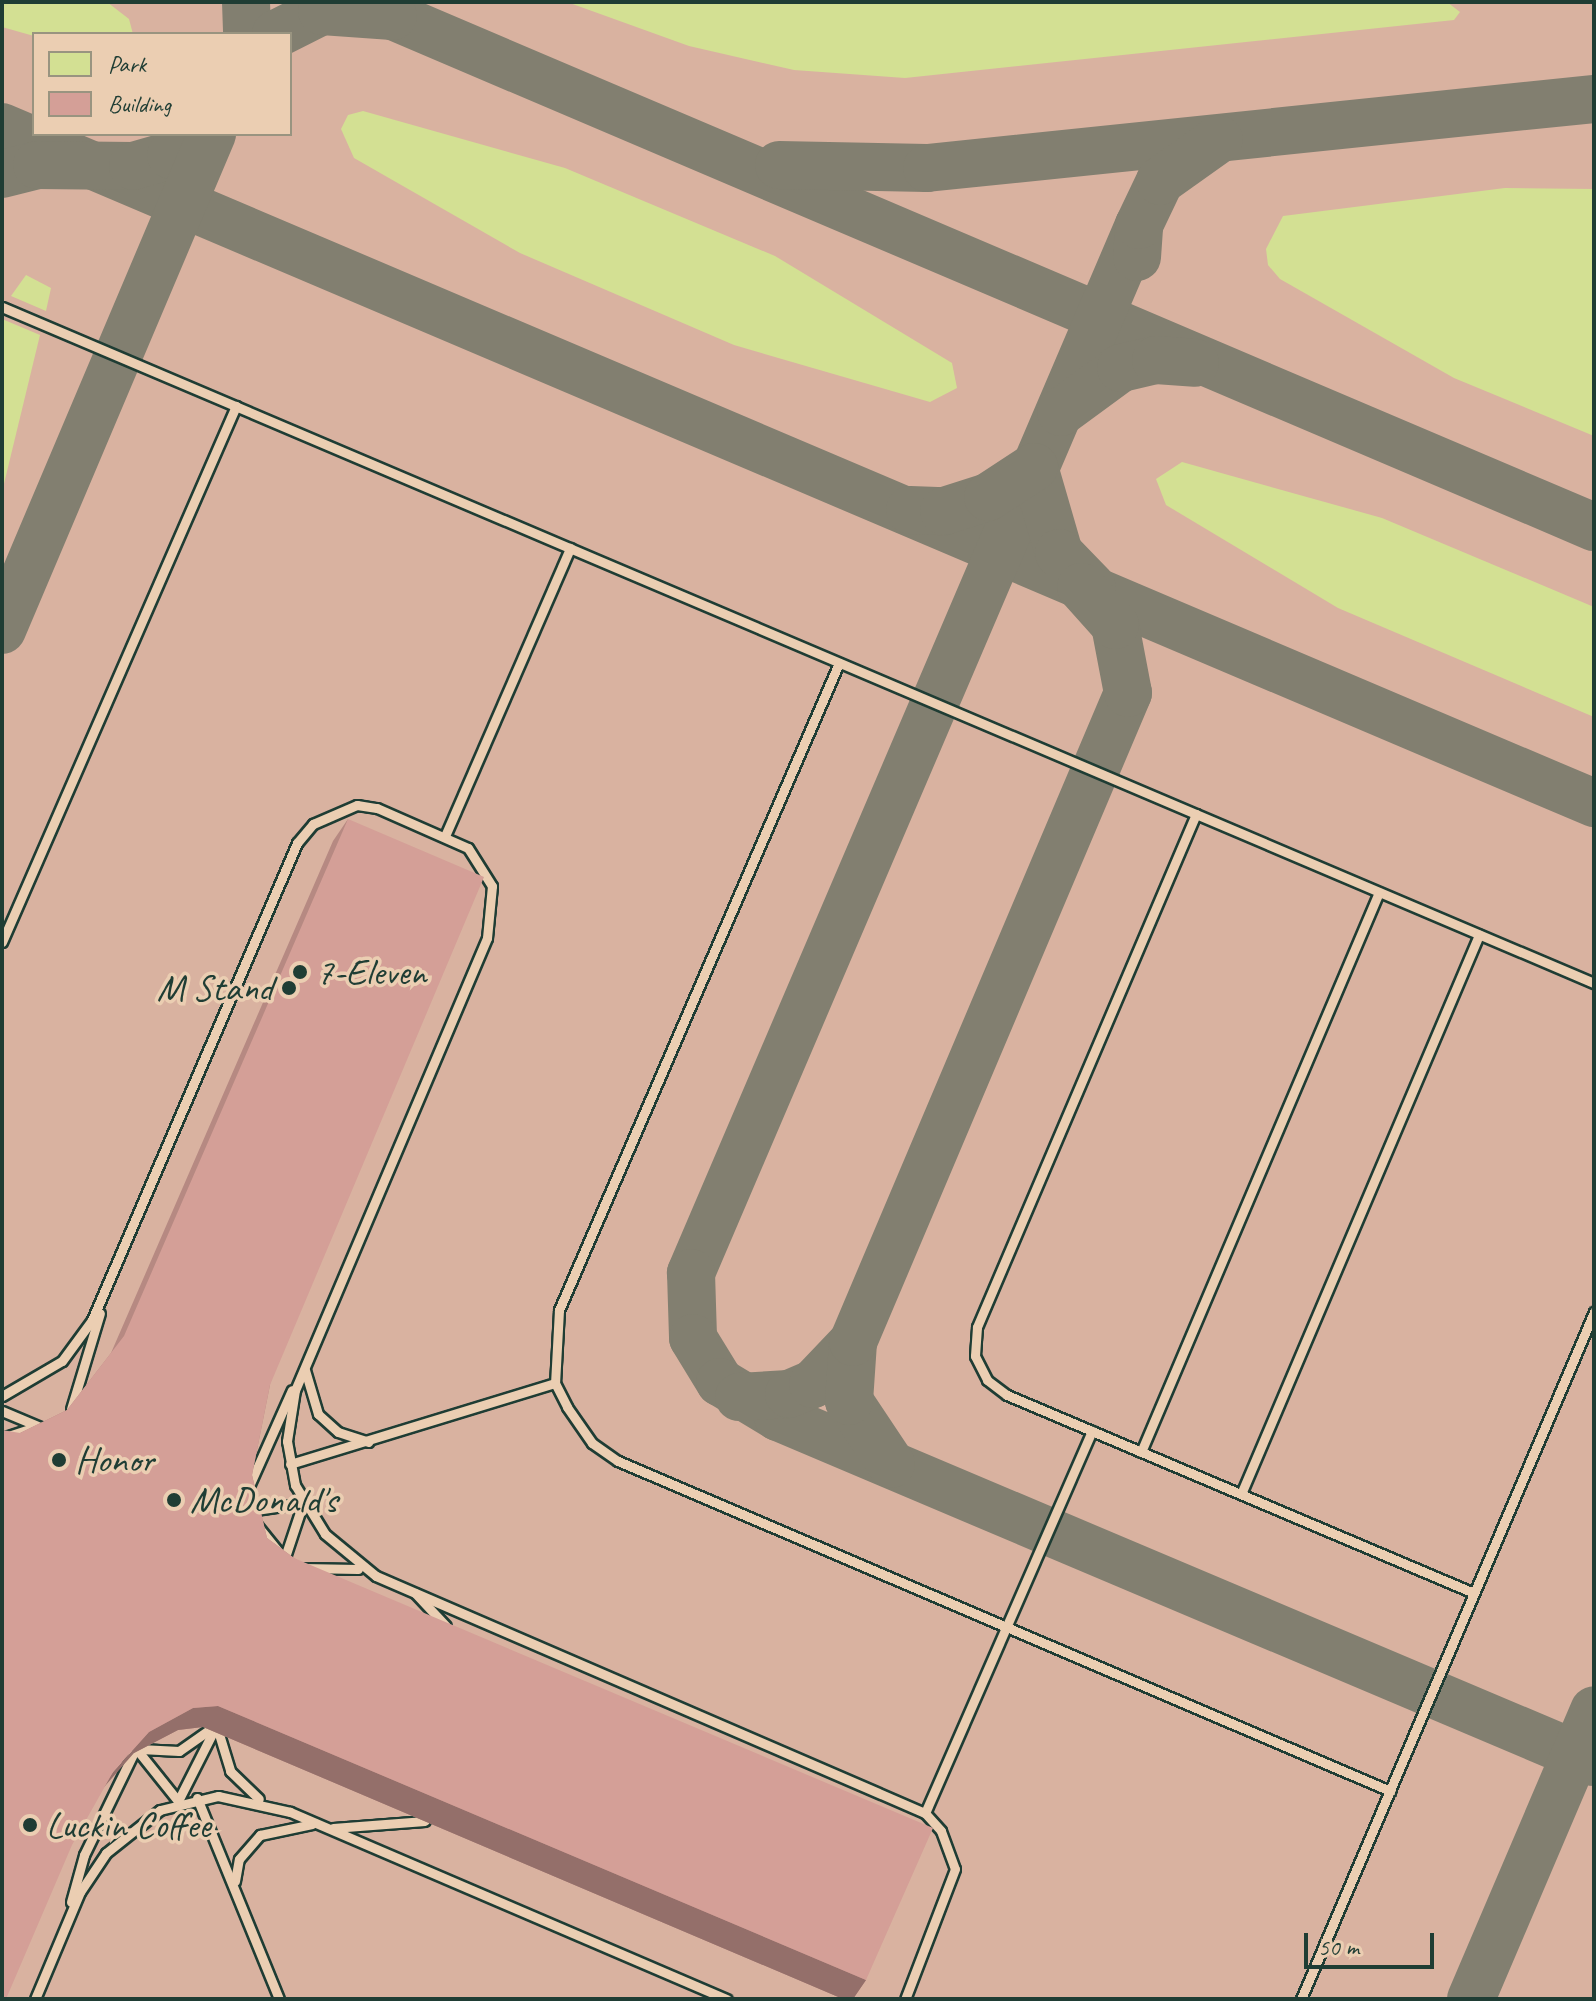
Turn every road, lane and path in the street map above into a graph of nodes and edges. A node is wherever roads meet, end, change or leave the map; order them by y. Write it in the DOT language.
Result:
graph roads {
  1 [pos="2,307"];
  2 [pos="236,406"];
  3 [pos="570,548"];
  4 [pos="839,663"];
  5 [pos="1196,814"];
  6 [pos="445,836"];
  7 [pos="1379,892"];
  8 [pos="1479,935"];
  9 [pos="2,942"];
  10 [pos="1594,983"];
  11 [pos="104,1295"];
  12 [pos="1594,1312"];
  13 [pos="305,1367"];
  14 [pos="555,1383"];
  15 [pos="2,1396"];
  16 [pos="2,1411"];
  17 [pos="68,1416"];
  18 [pos="40,1427"];
  19 [pos="1092,1431"];
  20 [pos="52,1432"];
  21 [pos="2,1438"];
  22 [pos="371,1442"];
  23 [pos="1141,1452"];
  24 [pos="290,1464"];
  25 [pos="1241,1494"];
  26 [pos="303,1503"];
  27 [pos="238,1515"];
  28 [pos="281,1567"];
  29 [pos="292,1573"];
  30 [pos="376,1576"];
  31 [pos="278,1579"];
  32 [pos="412,1591"];
  33 [pos="1474,1593"];
  34 [pos="1006,1627"];
  35 [pos="453,1634"];
  36 [pos="214,1732"];
  37 [pos="137,1751"];
  38 [pos="1390,1791"];
  39 [pos="197,1798"];
  40 [pos="178,1801"];
  41 [pos="265,1803"];
  42 [pos="925,1813"];
  43 [pos="425,1821"];
  44 [pos="323,1826"];
  45 [pos="235,1888"];
  46 [pos="67,1922"];
  47 [pos="35,1999"];
  48 [pos="279,1999"];
  49 [pos="727,1999"];
  50 [pos="905,1999"];
  51 [pos="1301,1999"];
  1 -- 2 [label="lane"];
  2 -- 3 [label="lane"];
  2 -- 9 [label="lane"];
  3 -- 4 [label="lane"];
  3 -- 6 [label="lane"];
  4 -- 5 [label="lane"];
  4 -- 14 [label="lane"];
  5 -- 7 [label="lane"];
  5 -- 19 [label="lane"];
  6 -- 11 [label="lane"];
  6 -- 13 [label="lane"];
  7 -- 8 [label="lane"];
  7 -- 23 [label="lane"];
  8 -- 10 [label="lane"];
  8 -- 25 [label="lane"];
  11 -- 15 [label="lane"];
  11 -- 17 [label="lane"];
  12 -- 33 [label="lane"];
  13 -- 22 [label="lane"];
  13 -- 24 [label="lane"];
  13 -- 27 [label="lane"];
  14 -- 22 [label="lane"];
  14 -- 34 [label="lane"];
  16 -- 18 [label="lane"];
  18 -- 20 [label="lane"];
  18 -- 21 [label="lane"];
  19 -- 23 [label="lane"];
  19 -- 34 [label="lane"];
  22 -- 24 [label="lane"];
  23 -- 25 [label="lane"];
  24 -- 26 [label="lane"];
  25 -- 33 [label="lane"];
  26 -- 27 [label="lane"];
  26 -- 28 [label="lane"];
  26 -- 30 [label="lane"];
  27 -- 28 [label="lane"];
  28 -- 31 [label="lane"];
  29 -- 30 [label="lane"];
  30 -- 32 [label="lane"];
  32 -- 35 [label="lane"];
  32 -- 42 [label="lane"];
  33 -- 38 [label="lane"];
  34 -- 38 [label="lane"];
  34 -- 42 [label="lane"];
  36 -- 37 [label="lane"];
  36 -- 40 [label="lane"];
  36 -- 41 [label="lane"];
  37 -- 40 [label="lane"];
  37 -- 46 [label="lane"];
  38 -- 51 [label="lane"];
  39 -- 40 [label="lane"];
  39 -- 41 [label="lane"];
  39 -- 45 [label="lane"];
  40 -- 46 [label="lane"];
  41 -- 44 [label="lane"];
  42 -- 50 [label="lane"];
  43 -- 44 [label="lane"];
  44 -- 45 [label="lane"];
  44 -- 49 [label="lane"];
  45 -- 48 [label="lane"];
  46 -- 47 [label="lane"];
}
